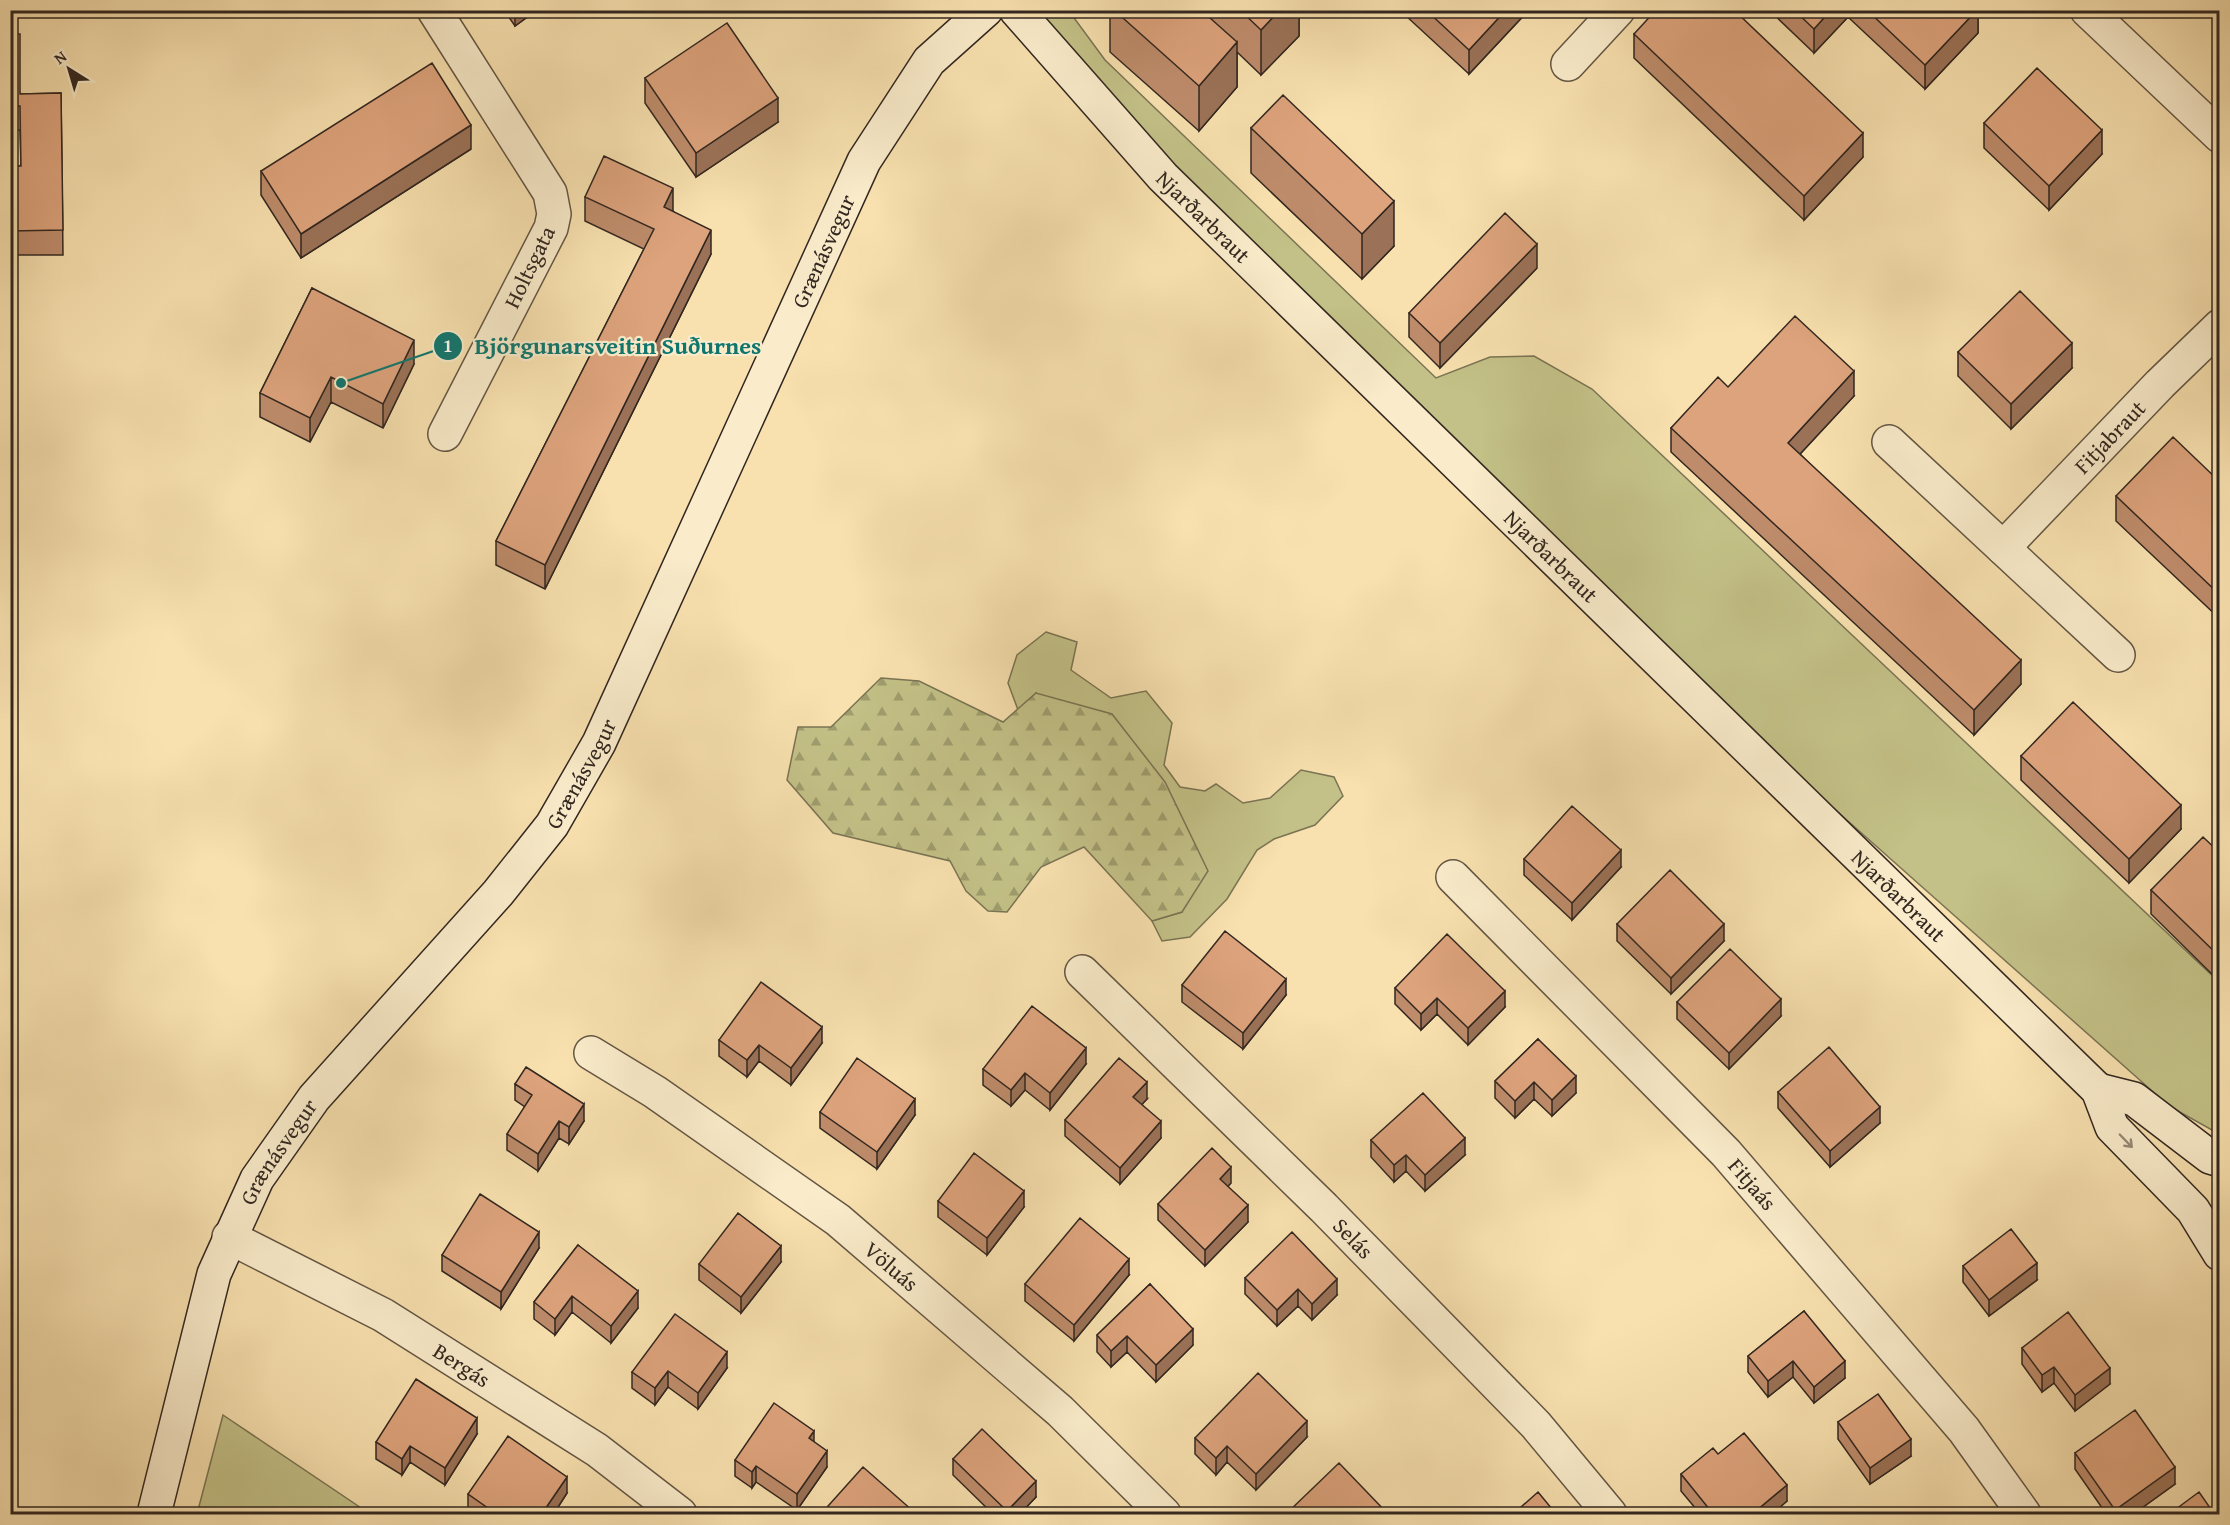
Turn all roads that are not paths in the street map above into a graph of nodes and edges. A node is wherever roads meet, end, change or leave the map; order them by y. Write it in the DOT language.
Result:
graph roads {
  1 [pos="434,10"];
  2 [pos="986,10"];
  3 [pos="1016,10"];
  4 [pos="1618,10"];
  5 [pos="2087,10"];
  6 [pos="1568,64"];
  7 [pos="2220,136"];
  8 [pos="2220,326"];
  9 [pos="445,434"];
  10 [pos="1889,442"];
  11 [pos="2003,548"];
  12 [pos="2118,655"];
  13 [pos="1453,877"];
  14 [pos="1082,972"];
  15 [pos="591,1053"];
  16 [pos="2098,1090"];
  17 [pos="2220,1160"];
  18 [pos="229,1237"];
  19 [pos="2220,1241"];
  20 [pos="2219,1254"];
  21 [pos="154,1515"];
  22 [pos="680,1515"];
  23 [pos="1164,1515"];
  24 [pos="1610,1515"];
  25 [pos="2024,1515"];
  1 -- 9 [label="street, Holtsgata"];
  2 -- 18 [label="street, Grænásvegur"];
  3 -- 16 [label="street, Njarðarbraut"];
  4 -- 6 [label="street"];
  5 -- 7 [label="street"];
  8 -- 11 [label="street, Fitjabraut"];
  10 -- 11 [label="street"];
  11 -- 12 [label="street"];
  13 -- 25 [label="street, Fitjaás"];
  14 -- 24 [label="street, Selás"];
  15 -- 23 [label="street, Völuás"];
  16 -- 17 [label="street"];
  16 -- 20 [label="street, Njarðarbraut, one-way"];
  18 -- 21 [label="street, Grænásvegur"];
  18 -- 22 [label="street, Bergás"];
  19 -- 20 [label="street, Njarðarbraut"];
}
